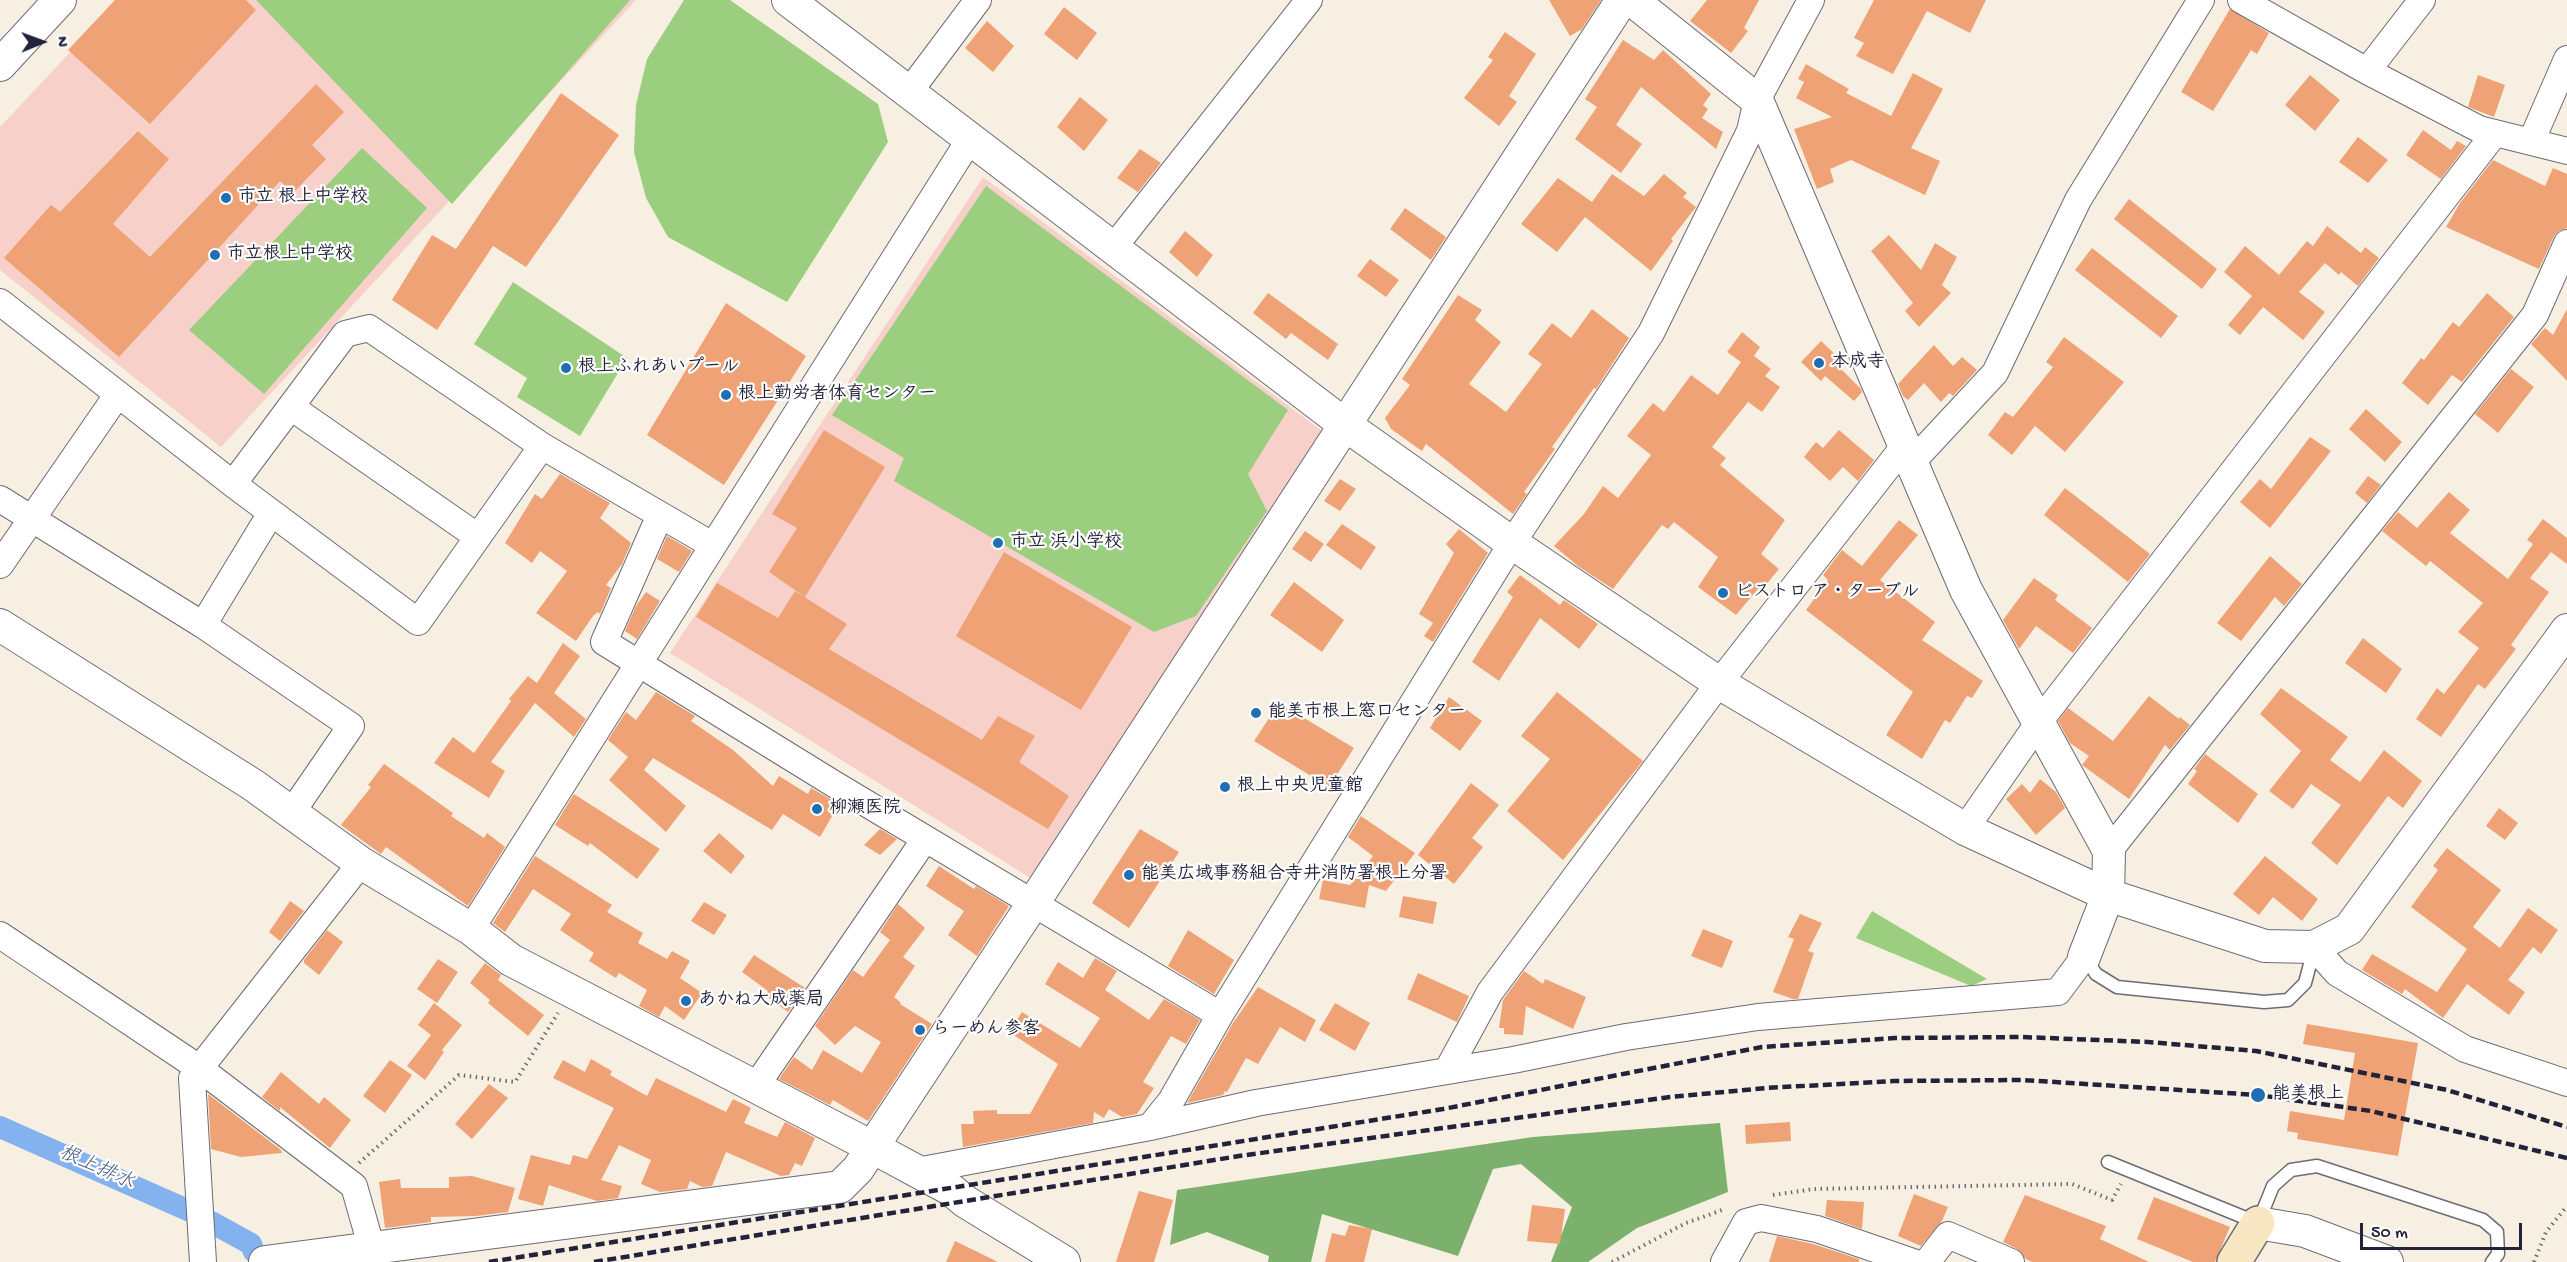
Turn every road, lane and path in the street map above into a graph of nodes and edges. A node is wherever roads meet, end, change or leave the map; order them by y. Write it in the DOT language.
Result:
graph roads {
  1 [pos="788,0"];
  2 [pos="978,0"];
  3 [pos="1309,0"];
  4 [pos="1622,0"];
  5 [pos="1632,0"];
  6 [pos="1811,0"];
  7 [pos="2201,0"];
  8 [pos="2241,0"];
  9 [pos="2422,0"];
  10 [pos="52,3"];
  11 [pos="2567,59"];
  12 [pos="0,65"];
  13 [pos="2367,71"];
  14 [pos="909,93"];
  15 [pos="1757,100"];
  16 [pos="2495,133"];
  17 [pos="970,139"];
  18 [pos="2531,142"];
  19 [pos="2567,151"];
  20 [pos="2567,243"];
  21 [pos="1113,248"];
  22 [pos="0,302"];
  23 [pos="118,394"];
  24 [pos="291,408"];
  25 [pos="1344,424"];
  26 [pos="542,446"];
  27 [pos="1909,453"];
  28 [pos="233,484"];
  29 [pos="0,499"];
  30 [pos="271,513"];
  31 [pos="660,514"];
  32 [pos="31,520"];
  33 [pos="478,537"];
  34 [pos="1512,543"];
  35 [pos="712,545"];
  36 [pos="0,565"];
  37 [pos="0,625"];
  38 [pos="203,625"];
  39 [pos="2564,639"];
  40 [pos="639,663"];
  41 [pos="1719,683"];
  42 [pos="2039,722"];
  43 [pos="292,812"];
  44 [pos="1965,829"];
  45 [pos="925,839"];
  46 [pos="2109,851"];
  47 [pos="361,863"];
  48 [pos="2108,895"];
  49 [pos="1034,902"];
  50 [pos="471,929"];
  51 [pos="0,935"];
  52 [pos="2314,947"];
  53 [pos="2084,957"];
  54 [pos="571,991"];
  55 [pos="1220,1015"];
  56 [pos="199,1068"];
  57 [pos="1448,1071"];
  58 [pos="2567,1083"];
  59 [pos="756,1086"];
  60 [pos="1150,1127"];
  61 [pos="872,1147"];
  62 [pos="2108,1162"];
  63 [pos="917,1171"];
  64 [pos="342,1177"];
  65 [pos="2124,1178"];
  66 [pos="1767,1197"];
  67 [pos="1736,1206"];
  68 [pos="2567,1206"];
  69 [pos="2258,1222"];
  70 [pos="372,1249"];
  71 [pos="203,1262"];
  72 [pos="265,1262"];
  73 [pos="1064,1262"];
  74 [pos="1612,1262"];
  75 [pos="1724,1262"];
  76 [pos="1913,1262"];
  77 [pos="1927,1262"];
  78 [pos="2011,1262"];
  79 [pos="2234,1262"];
  80 [pos="2387,1262"];
  81 [pos="2492,1262"];
  82 [pos="2534,1262"];
  1 -- 14 [label="street"];
  2 -- 14 [label="street"];
  3 -- 21 [label="street"];
  4 -- 25 [label="street"];
  5 -- 15 [label="street"];
  6 -- 15 [label="street"];
  7 -- 27 [label="street"];
  8 -- 13 [label="street"];
  9 -- 13 [label="street"];
  10 -- 12 [label="street"];
  11 -- 18 [label="street"];
  13 -- 16 [label="street"];
  14 -- 17 [label="street"];
  15 -- 27 [label="street"];
  15 -- 34 [label="street"];
  16 -- 18 [label="street"];
  16 -- 42 [label="street"];
  17 -- 21 [label="street"];
  17 -- 35 [label="street"];
  18 -- 19 [label="street"];
  20 -- 46 [label="street"];
  21 -- 25 [label="street"];
  22 -- 23 [label="street"];
  23 -- 28 [label="street"];
  23 -- 32 [label="street"];
  24 -- 26 [label="street"];
  24 -- 28 [label="street"];
  24 -- 33 [label="street"];
  25 -- 34 [label="street"];
  25 -- 49 [label="street"];
  26 -- 31 [label="street"];
  26 -- 33 [label="street"];
  27 -- 41 [label="street"];
  27 -- 42 [label="street"];
  28 -- 30 [label="street"];
  29 -- 32 [label="street"];
  30 -- 33 [label="street"];
  30 -- 38 [label="street"];
  31 -- 35 [label="street"];
  31 -- 40 [label="street"];
  32 -- 36 [label="street"];
  32 -- 38 [label="street"];
  34 -- 41 [label="street"];
  34 -- 55 [label="street"];
  35 -- 40 [label="street"];
  37 -- 43 [label="street"];
  38 -- 43 [label="street"];
  39 -- 52 [label="street"];
  40 -- 45 [label="street"];
  40 -- 50 [label="street"];
  41 -- 44 [label="street"];
  41 -- 57 [label="street"];
  42 -- 44 [label="street"];
  42 -- 46 [label="street"];
  43 -- 47 [label="street"];
  44 -- 48 [label="street"];
  45 -- 49 [label="street"];
  45 -- 59 [label="street"];
  46 -- 48 [label="street"];
  47 -- 50 [label="street"];
  47 -- 56 [label="street"];
  48 -- 52 [label="street"];
  48 -- 53 [label="street"];
  49 -- 55 [label="street"];
  49 -- 61 [label="street"];
  50 -- 54 [label="street"];
  51 -- 56 [label="street"];
  52 -- 53 [label="lane"];
  52 -- 58 [label="street"];
  53 -- 57 [label="street"];
  54 -- 59 [label="street"];
  54 -- 64 [label="path"];
  55 -- 60 [label="street"];
  56 -- 64 [label="street"];
  56 -- 71 [label="street"];
  57 -- 60 [label="street"];
  59 -- 61 [label="street"];
  60 -- 63 [label="street"];
  61 -- 63 [label="street"];
  61 -- 70 [label="street"];
  62 -- 69 [label="lane"];
  63 -- 73 [label="street"];
  64 -- 70 [label="street"];
  65 -- 66 [label="path"];
  67 -- 74 [label="path"];
  68 -- 82 [label="path"];
  69 -- 79 [label="main road"];
  69 -- 80 [label="street"];
  69 -- 81 [label="lane"];
  70 -- 72 [label="street"];
  75 -- 76 [label="street"];
  77 -- 78 [label="street"];
}
